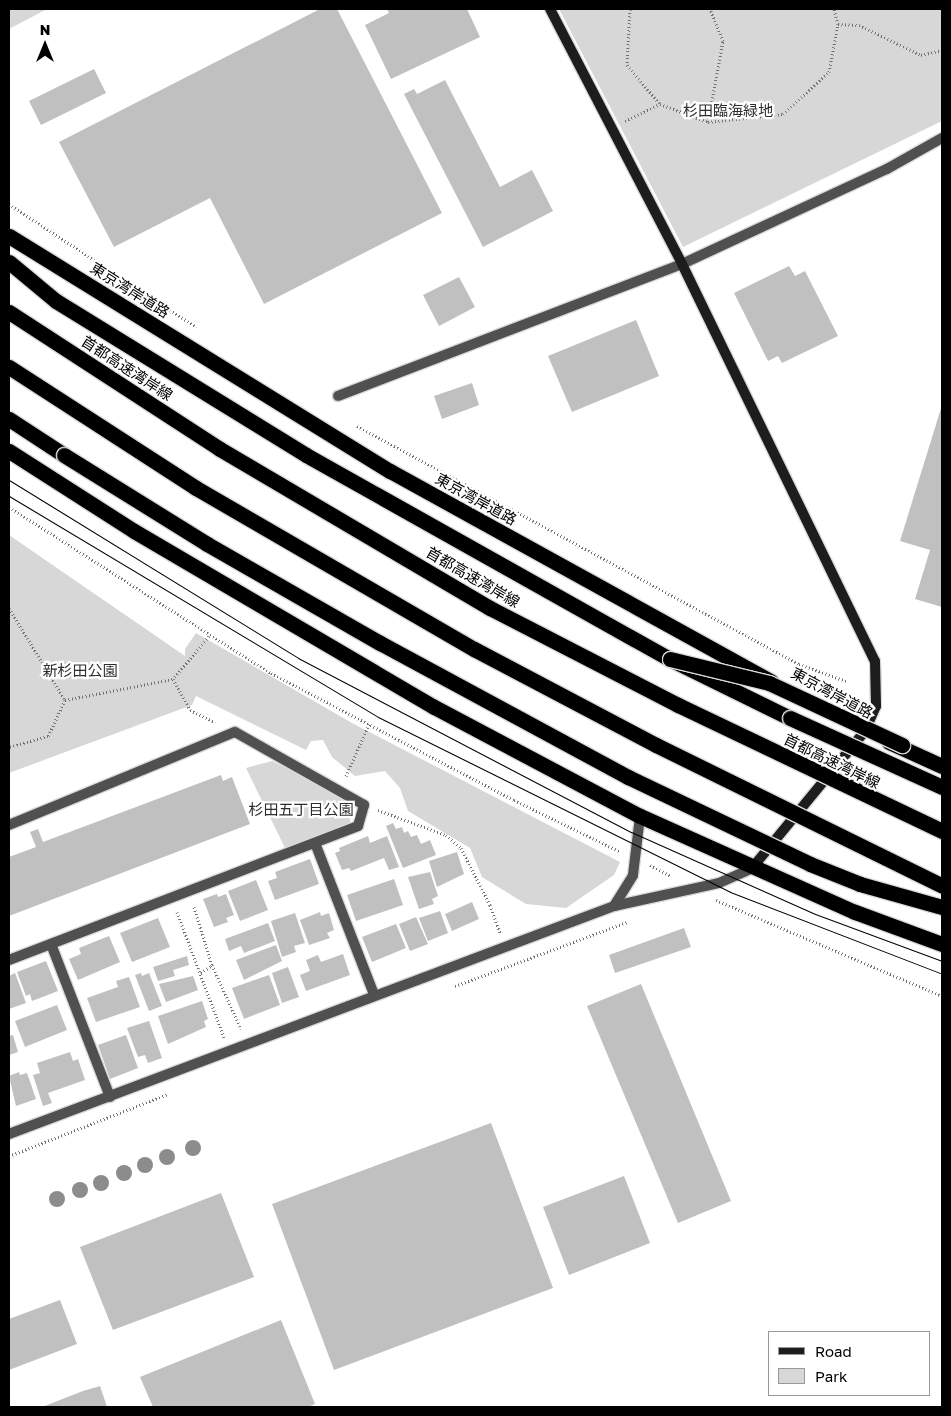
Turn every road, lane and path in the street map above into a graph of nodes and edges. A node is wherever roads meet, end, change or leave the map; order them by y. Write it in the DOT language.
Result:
graph roads {
  1 [pos="550,9"];
  2 [pos="630,9"];
  3 [pos="710,9"];
  4 [pos="834,9"];
  5 [pos="838,24"];
  6 [pos="942,50"];
  7 [pos="660,104"];
  8 [pos="708,122"];
  9 [pos="612,128"];
  10 [pos="942,138"];
  11 [pos="9,204"];
  12 [pos="9,236"];
  13 [pos="9,262"];
  14 [pos="682,264"];
  15 [pos="9,312"];
  16 [pos="198,328"];
  17 [pos="9,367"];
  18 [pos="338,396"];
  19 [pos="9,419"];
  20 [pos="348,421"];
  21 [pos="9,451"];
  22 [pos="9,507"];
  23 [pos="9,608"];
  24 [pos="209,636"];
  25 [pos="670,660"];
  26 [pos="173,679"];
  27 [pos="846,681"];
  28 [pos="65,700"];
  29 [pos="370,722"];
  30 [pos="865,731"];
  31 [pos="235,732"];
  32 [pos="9,747"];
  33 [pos="942,765"];
  34 [pos="942,787"];
  35 [pos="364,806"];
  36 [pos="640,816"];
  37 [pos="9,824"];
  38 [pos="942,831"];
  39 [pos="315,843"];
  40 [pos="637,859"];
  41 [pos="752,868"];
  42 [pos="942,886"];
  43 [pos="697,888"];
  44 [pos="189,892"];
  45 [pos="172,899"];
  46 [pos="614,906"];
  47 [pos="942,907"];
  48 [pos="635,919"];
  49 [pos="51,944"];
  50 [pos="942,944"];
  51 [pos="504,946"];
  52 [pos="9,960"];
  53 [pos="212,965"];
  54 [pos="201,974"];
  55 [pos="448,989"];
  56 [pos="374,994"];
  57 [pos="942,996"];
  58 [pos="247,1043"];
  59 [pos="229,1049"];
  60 [pos="171,1093"];
  61 [pos="110,1098"];
  62 [pos="9,1134"];
  63 [pos="9,1156"];
  1 -- 9 [label="street"];
  2 -- 7 [label="path"];
  3 -- 8 [label="path"];
  4 -- 5 [label="path"];
  5 -- 6 [label="path"];
  5 -- 8 [label="path"];
  7 -- 8 [label="path"];
  7 -- 9 [label="path"];
  9 -- 14 [label="street"];
  10 -- 14 [label="street"];
  11 -- 16 [label="path"];
  12 -- 30 [label="highway, 東京湾岸道路"];
  13 -- 25 [label="highway"];
  14 -- 18 [label="street"];
  14 -- 30 [label="street"];
  15 -- 38 [label="highway, 首都高速湾岸線, bridge"];
  17 -- 42 [label="highway, bridge"];
  19 -- 47 [label="highway, bridge"];
  20 -- 27 [label="path"];
  21 -- 36 [label="highway"];
  22 -- 24 [label="path"];
  23 -- 28 [label="path"];
  24 -- 26 [label="path"];
  24 -- 29 [label="path"];
  25 -- 33 [label="highway, bridge"];
  25 -- 34 [label="highway, bridge"];
  26 -- 28 [label="path"];
  26 -- 31 [label="path"];
  28 -- 32 [label="path"];
  29 -- 35 [label="path"];
  29 -- 40 [label="path"];
  30 -- 33 [label="highway, 東京湾岸道路"];
  30 -- 41 [label="street"];
  31 -- 35 [label="street"];
  31 -- 37 [label="street"];
  35 -- 39 [label="street"];
  35 -- 51 [label="path"];
  36 -- 40 [label="street"];
  36 -- 41 [label="highway"];
  39 -- 44 [label="street"];
  39 -- 56 [label="street"];
  40 -- 43 [label="path"];
  40 -- 46 [label="street"];
  41 -- 43 [label="street"];
  41 -- 50 [label="highway"];
  43 -- 46 [label="street"];
  43 -- 57 [label="path"];
  44 -- 45 [label="street"];
  44 -- 53 [label="path"];
  45 -- 49 [label="street"];
  45 -- 54 [label="path"];
  46 -- 51 [label="street"];
  48 -- 55 [label="path"];
  49 -- 52 [label="street"];
  49 -- 61 [label="street"];
  51 -- 56 [label="street"];
  53 -- 54 [label="path"];
  53 -- 58 [label="path"];
  54 -- 59 [label="path"];
  56 -- 58 [label="street"];
  58 -- 59 [label="street"];
  59 -- 61 [label="street"];
  60 -- 63 [label="path"];
  61 -- 62 [label="street"];
}
